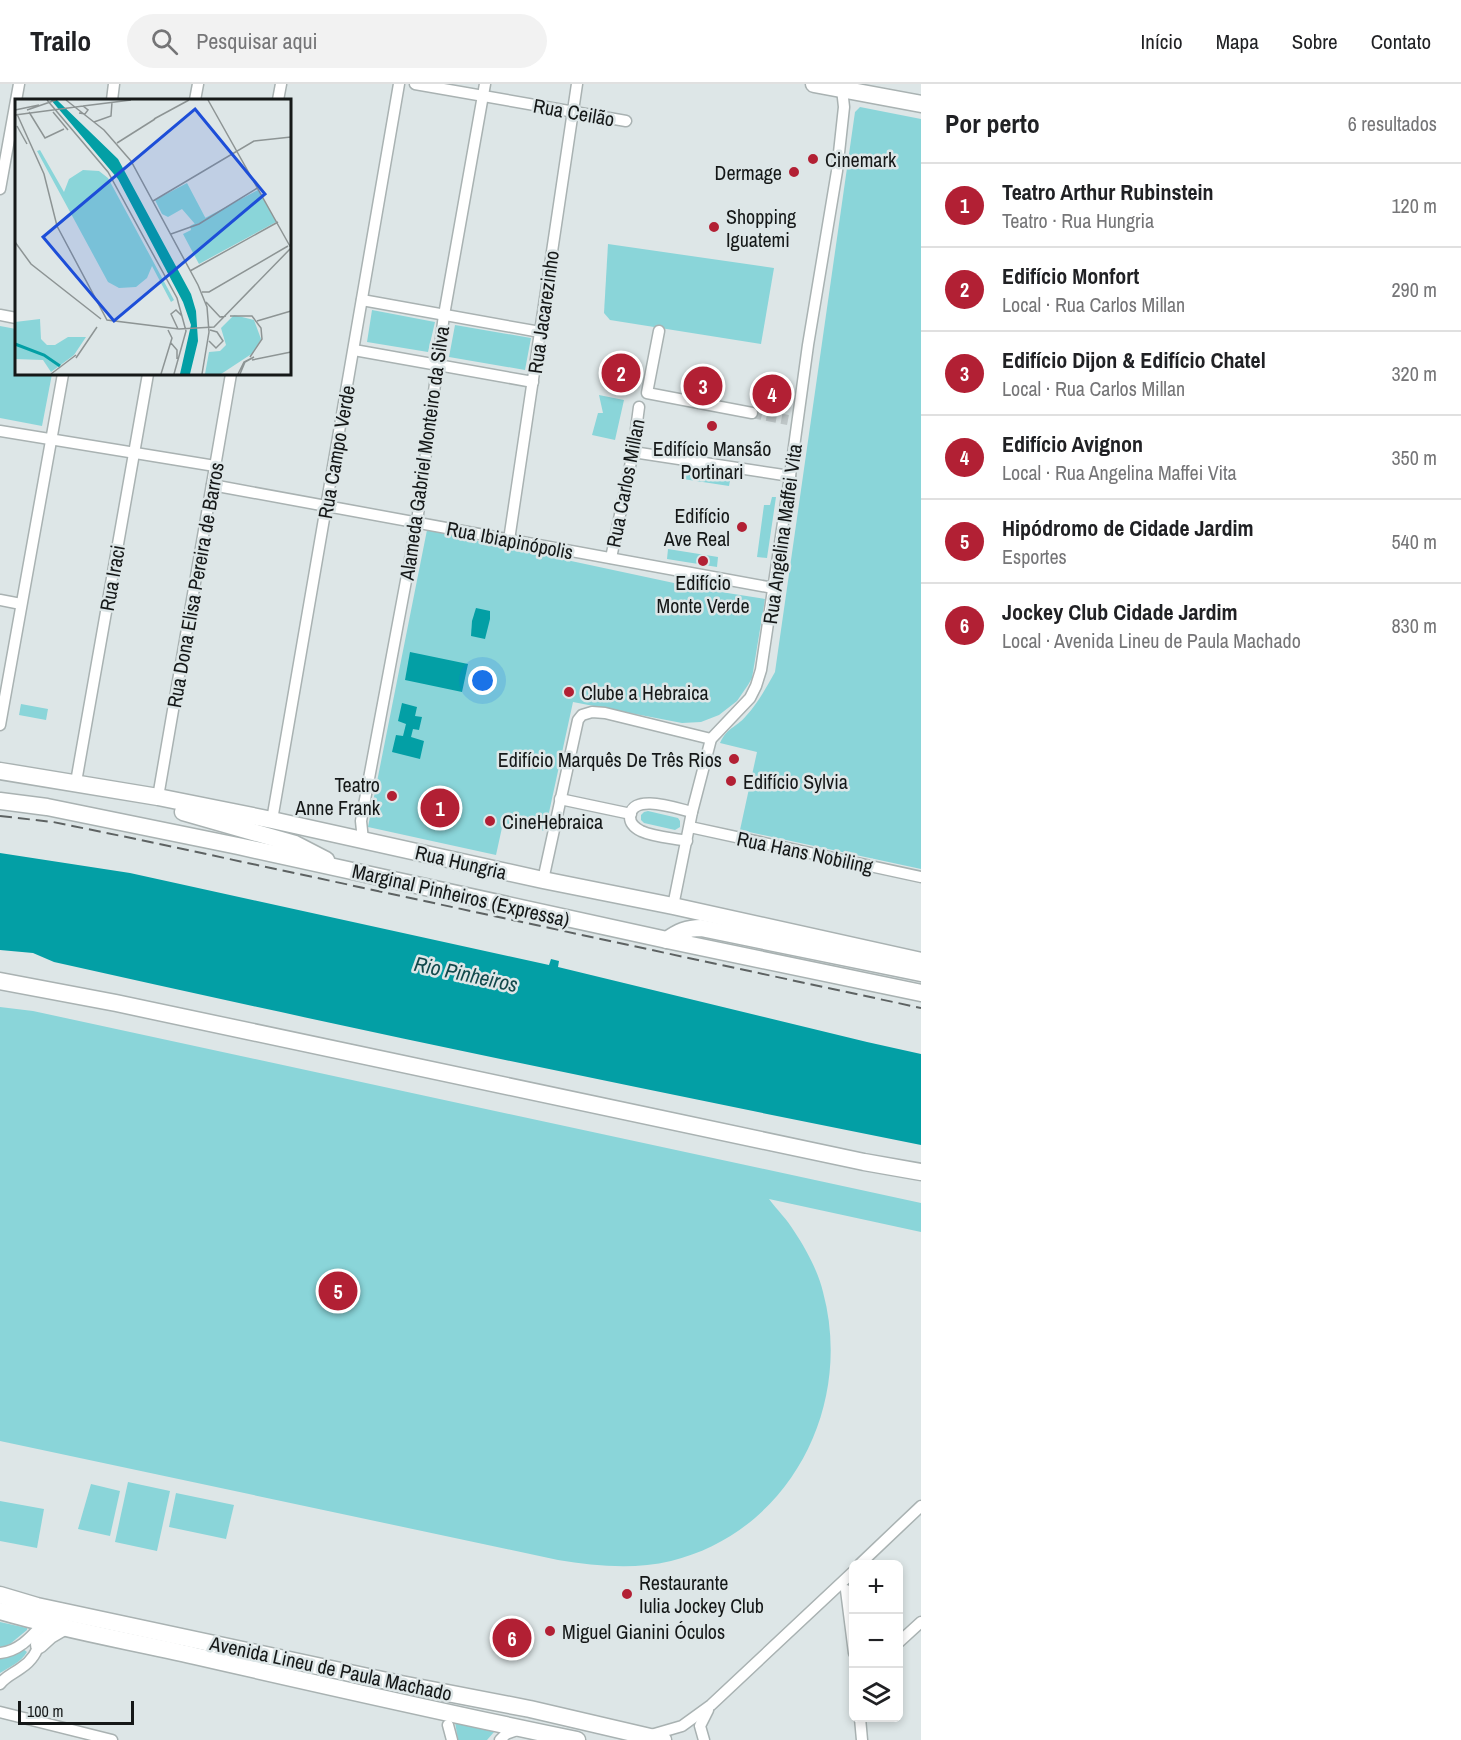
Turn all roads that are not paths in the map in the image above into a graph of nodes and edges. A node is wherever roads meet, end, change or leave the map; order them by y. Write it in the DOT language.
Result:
graph roads {
  1 [pos="19,84"];
  2 [pos="114,84"];
  3 [pos="198,84"];
  4 [pos="281,84"];
  5 [pos="399,84"];
  6 [pos="415,84"];
  7 [pos="485,84"];
  8 [pos="577,84"];
  9 [pos="814,84"];
  10 [pos="848,90"];
  11 [pos="483,96"];
  12 [pos="16,99"];
  13 [pos="112,99"];
  14 [pos="195,99"];
  15 [pos="278,99"];
  16 [pos="921,104"];
  17 [pos="15,106"];
  18 [pos="572,112"];
  19 [pos="626,121"];
  20 [pos="0,189"];
  21 [pos="362,300"];
  22 [pos="0,315"];
  23 [pos="444,315"];
  24 [pos="15,318"];
  25 [pos="659,331"];
  26 [pos="540,332"];
  27 [pos="354,350"];
  28 [pos="437,364"];
  29 [pos="63,375"];
  30 [pos="148,375"];
  31 [pos="231,375"];
  32 [pos="532,382"];
  33 [pos="639,407"];
  34 [pos="752,413"];
  35 [pos="0,431"];
  36 [pos="50,440"];
  37 [pos="633,452"];
  38 [pos="134,453"];
  39 [pos="215,466"];
  40 [pos="790,476"];
  41 [pos="212,485"];
  42 [pos="327,506"];
  43 [pos="417,522"];
  44 [pos="509,540"];
  45 [pos="611,558"];
  46 [pos="772,588"];
  47 [pos="0,600"];
  48 [pos="21,604"];
  49 [pos="0,725"];
  50 [pos="711,739"];
  51 [pos="0,771"];
  52 [pos="76,782"];
  53 [pos="127,791"];
  54 [pos="158,797"];
  55 [pos="560,799"];
  56 [pos="0,801"];
  57 [pos="692,812"];
  58 [pos="630,814"];
  59 [pos="272,820"];
  60 [pos="690,827"];
  61 [pos="355,838"];
  62 [pos="687,841"];
  63 [pos="340,868"];
  64 [pos="921,877"];
  65 [pos="543,880"];
  66 [pos="673,906"];
  67 [pos="667,940"];
  68 [pos="921,961"];
  69 [pos="921,973"];
  70 [pos="0,981"];
  71 [pos="921,993"];
  72 [pos="921,1172"];
  73 [pos="921,1506"];
  74 [pos="864,1560"];
  75 [pos="849,1576"];
  76 [pos="846,1590"];
  77 [pos="0,1595"];
  78 [pos="37,1606"];
  79 [pos="0,1611"];
  80 [pos="849,1614"];
  81 [pos="921,1622"];
  82 [pos="44,1624"];
  83 [pos="62,1628"];
  84 [pos="903,1638"];
  85 [pos="39,1645"];
  86 [pos="0,1653"];
  87 [pos="0,1684"];
  88 [pos="455,1694"];
  89 [pos="711,1705"];
  90 [pos="421,1708"];
  91 [pos="0,1712"];
  92 [pos="499,1714"];
  93 [pos="860,1722"];
  94 [pos="448,1725"];
  95 [pos="520,1729"];
  96 [pos="656,1738"];
  97 [pos="112,1740"];
  98 [pos="452,1740"];
  99 [pos="500,1740"];
  100 [pos="577,1740"];
  101 [pos="625,1740"];
  102 [pos="704,1740"];
  103 [pos="862,1740"];
  1 -- 12 [label="street"];
  2 -- 13 [label="street"];
  3 -- 14 [label="street"];
  4 -- 15 [label="street"];
  5 -- 21 [label="street, Rua Campo Verde"];
  6 -- 11 [label="street, Rua Ceilão"];
  7 -- 11 [label="street, Alameda Gabriel Monteiro da Silva"];
  8 -- 18 [label="street, Rua Jacarezinho"];
  9 -- 10 [label="highway"];
  10 -- 16 [label="highway"];
  10 -- 40 [label="street, Rua Angelina Maffei Vita"];
  11 -- 18 [label="street, Rua Ceilão"];
  11 -- 23 [label="street, Alameda Gabriel Monteiro da Silva"];
  17 -- 20 [label="street"];
  18 -- 19 [label="street, Rua Ceilão"];
  18 -- 26 [label="street, Rua Jacarezinho"];
  21 -- 23 [label="street"];
  21 -- 27 [label="street, Rua Campo Verde"];
  22 -- 24 [label="street"];
  23 -- 26 [label="street"];
  23 -- 28 [label="street, Alameda Gabriel Monteiro da Silva"];
  25 -- 34 [label="street"];
  26 -- 32 [label="street, Rua Jacarezinho"];
  27 -- 28 [label="street"];
  27 -- 42 [label="street, Rua Campo Verde"];
  28 -- 32 [label="street"];
  28 -- 43 [label="street, Alameda Gabriel Monteiro da Silva"];
  29 -- 36 [label="street"];
  30 -- 38 [label="street, Rua Iraci"];
  31 -- 39 [label="street, Rua Dona Elisa Pereira de Barros"];
  32 -- 44 [label="street, Rua Jacarezinho"];
  33 -- 37 [label="street, Rua Carlos Millan"];
  35 -- 36 [label="street"];
  36 -- 38 [label="street"];
  36 -- 48 [label="street"];
  37 -- 40 [label="street"];
  37 -- 45 [label="street, Rua Carlos Millan"];
  38 -- 39 [label="street"];
  38 -- 52 [label="street, Rua Iraci"];
  39 -- 41 [label="street, Rua Dona Elisa Pereira de Barros"];
  40 -- 46 [label="street, Rua Angelina Maffei Vita"];
  41 -- 42 [label="street, Rua Ibiapinópolis"];
  41 -- 54 [label="street, Rua Dona Elisa Pereira de Barros"];
  42 -- 43 [label="street, Rua Ibiapinópolis"];
  42 -- 59 [label="street, Rua Campo Verde"];
  43 -- 44 [label="street, Rua Ibiapinópolis"];
  43 -- 61 [label="street, Alameda Gabriel Monteiro da Silva"];
  44 -- 45 [label="street, Rua Ibiapinópolis"];
  45 -- 46 [label="street, Rua Ibiapinópolis"];
  46 -- 50 [label="street, Rua Angelina Maffei Vita"];
  47 -- 48 [label="street"];
  48 -- 49 [label="street"];
  50 -- 55 [label="street"];
  50 -- 57 [label="street, Rua Angelina Maffei Vita"];
  51 -- 52 [label="highway, Rua Hungria"];
  52 -- 53 [label="highway, Rua Hungria"];
  53 -- 54 [label="highway, Rua Hungria"];
  53 -- 63 [label="highway"];
  54 -- 59 [label="highway, Rua Hungria"];
  55 -- 58 [label="street"];
  55 -- 65 [label="street"];
  56 -- 63 [label="highway, Marginal Pinheiros (Expressa)"];
  57 -- 58 [label="street"];
  57 -- 60 [label="street, Rua Angelina Maffei Vita"];
  58 -- 62 [label="street"];
  59 -- 61 [label="highway, Rua Hungria"];
  60 -- 62 [label="street, Rua Angelina Maffei Vita"];
  60 -- 64 [label="street, Rua Hans Nobiling"];
  61 -- 65 [label="highway, Rua Hungria"];
  62 -- 66 [label="street, Rua Angelina Maffei Vita"];
  63 -- 67 [label="highway, Marginal Pinheiros (Expressa)"];
  65 -- 66 [label="highway, Rua Hungria"];
  66 -- 68 [label="highway, Rua Hungria"];
  67 -- 69 [label="highway"];
  67 -- 71 [label="highway, Marginal Pinheiros (Expressa)"];
  70 -- 72 [label="highway"];
  73 -- 74 [label="street"];
  75 -- 89 [label="street"];
  76 -- 80 [label="street"];
  77 -- 78 [label="highway, Avenida Lineu de Paula Machado"];
  78 -- 82 [label="highway"];
  78 -- 88 [label="highway, Avenida Lineu de Paula Machado"];
  79 -- 82 [label="highway, Avenida Lineu de Paula Machado"];
  81 -- 84 [label="street"];
  82 -- 83 [label="highway, Avenida Lineu de Paula Machado"];
  82 -- 85 [label="street"];
  82 -- 86 [label="street"];
  83 -- 85 [label="highway"];
  83 -- 90 [label="highway, Avenida Lineu de Paula Machado"];
  85 -- 87 [label="street"];
  88 -- 92 [label="highway"];
  88 -- 96 [label="highway, Avenida Lineu de Paula Machado"];
  89 -- 96 [label="street"];
  89 -- 102 [label="street"];
  90 -- 92 [label="highway"];
  90 -- 95 [label="highway, Avenida Lineu de Paula Machado"];
  91 -- 97 [label="street"];
  92 -- 101 [label="highway"];
  93 -- 103 [label="street"];
  94 -- 98 [label="street"];
  95 -- 99 [label="street"];
  95 -- 100 [label="highway, Avenida Lineu de Paula Machado"];
}
